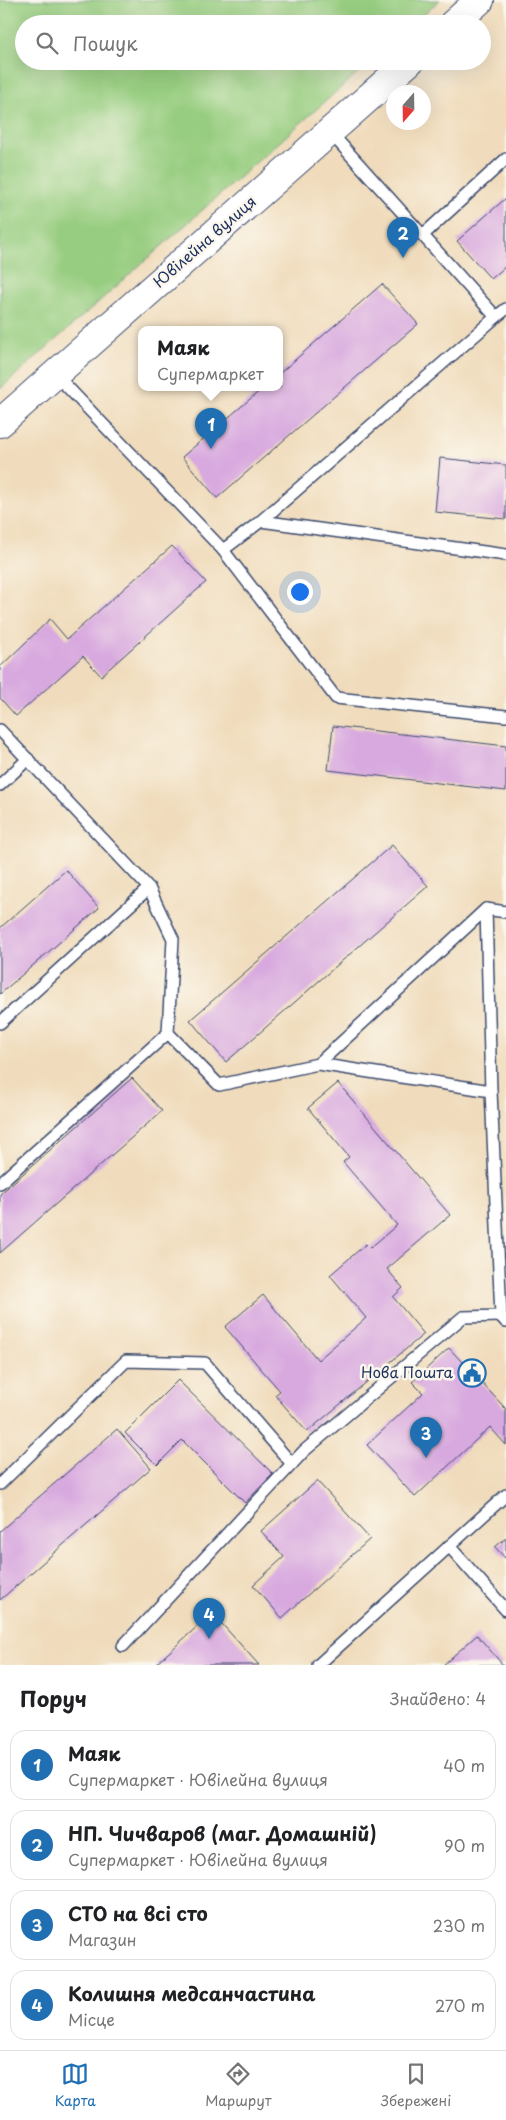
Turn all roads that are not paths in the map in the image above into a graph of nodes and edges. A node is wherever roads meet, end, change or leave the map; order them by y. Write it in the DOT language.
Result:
graph roads {
  1 [pos="480,0"];
  2 [pos="463,15"];
  3 [pos="400,70"];
  4 [pos="330,132"];
  5 [pos="506,159"];
  6 [pos="423,235"];
  7 [pos="506,309"];
  8 [pos="496,318"];
  9 [pos="56,375"];
  10 [pos="0,423"];
  11 [pos="261,521"];
  12 [pos="223,550"];
  13 [pos="506,555"];
  14 [pos="506,716"];
  15 [pos="0,730"];
  16 [pos="28,759"];
  17 [pos="0,785"];
  18 [pos="149,888"];
  19 [pos="486,909"];
  20 [pos="506,912"];
  21 [pos="0,1023"];
  22 [pos="168,1033"];
  23 [pos="318,1064"];
  24 [pos="491,1091"];
  25 [pos="0,1183"];
  26 [pos="504,1316"];
  27 [pos="292,1464"];
  28 [pos="0,1484"];
  29 [pos="506,1495"];
  30 [pos="449,1546"];
  31 [pos="506,1610"];
  32 [pos="123,1646"];
  33 [pos="318,1665"];
  1 -- 2 [label="street"];
  3 -- 4 [label="street, Ювілейна вулиця"];
  4 -- 6 [label="lane"];
  4 -- 9 [label="street, Ювілейна вулиця"];
  5 -- 6 [label="lane"];
  6 -- 8 [label="lane"];
  7 -- 8 [label="lane"];
  8 -- 11 [label="lane"];
  9 -- 10 [label="street, Ювілейна вулиця"];
  9 -- 12 [label="lane"];
  11 -- 12 [label="lane"];
  11 -- 13 [label="lane"];
  12 -- 14 [label="lane"];
  15 -- 16 [label="lane"];
  16 -- 17 [label="lane"];
  16 -- 18 [label="lane"];
  18 -- 21 [label="lane"];
  18 -- 22 [label="lane"];
  19 -- 20 [label="lane"];
  19 -- 23 [label="lane"];
  19 -- 24 [label="lane"];
  22 -- 23 [label="lane"];
  22 -- 25 [label="lane"];
  23 -- 24 [label="lane"];
  24 -- 26 [label="lane"];
  26 -- 27 [label="lane"];
  27 -- 28 [label="lane"];
  27 -- 32 [label="lane"];
  29 -- 30 [label="lane"];
  30 -- 31 [label="lane"];
  30 -- 33 [label="lane"];
}
